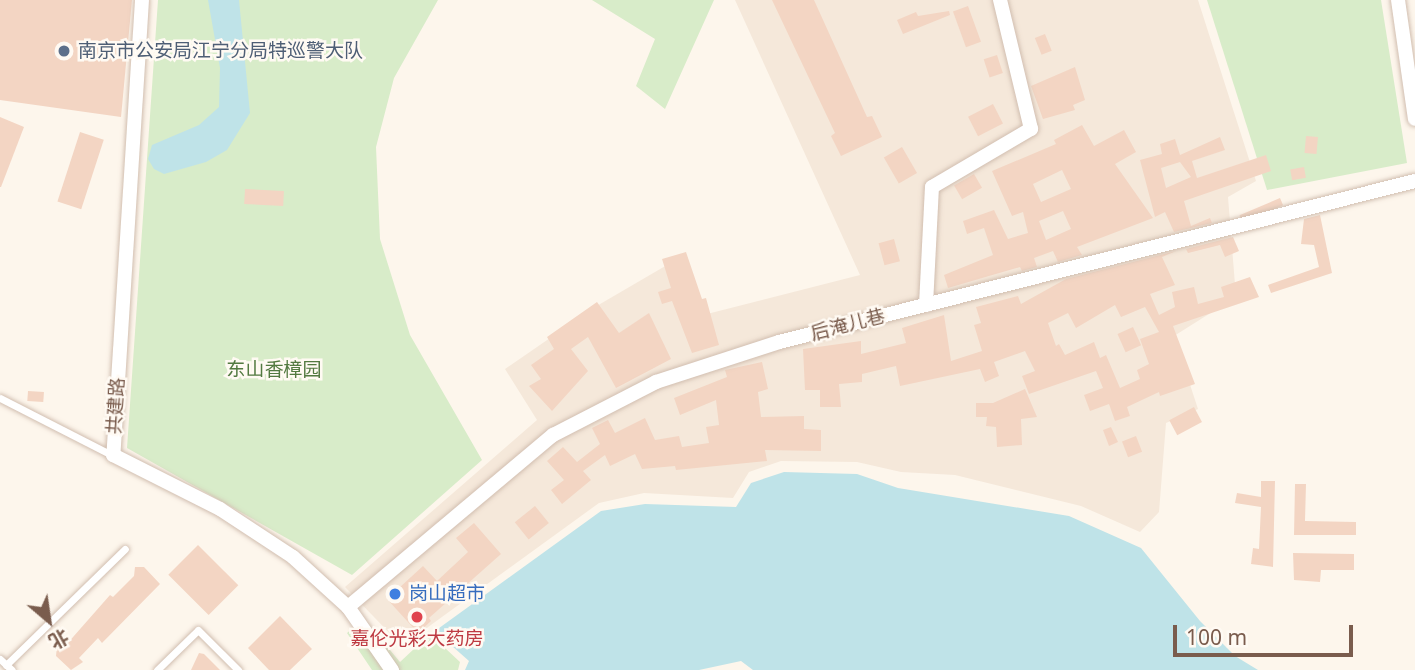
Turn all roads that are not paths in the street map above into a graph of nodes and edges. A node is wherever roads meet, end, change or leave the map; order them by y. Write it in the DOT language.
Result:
graph roads {
  1 [pos="142,0"];
  2 [pos="1000,0"];
  3 [pos="1398,0"];
  4 [pos="1415,119"];
  5 [pos="1415,181"];
  6 [pos="926,305"];
  7 [pos="0,398"];
  8 [pos="113,455"];
  9 [pos="125,549"];
  10 [pos="348,607"];
  11 [pos="6,664"];
  12 [pos="157,670"];
  13 [pos="238,670"];
  14 [pos="391,670"];
  1 -- 8 [label="street, 共建路"];
  2 -- 6 [label="street"];
  3 -- 4 [label="street"];
  5 -- 6 [label="street, 后淹儿巷"];
  6 -- 10 [label="street, 后淹儿巷"];
  7 -- 8 [label="lane"];
  8 -- 10 [label="street, 共建路"];
  9 -- 11 [label="lane"];
  10 -- 14 [label="street, 共建路"];
  12 -- 13 [label="lane"];
}
